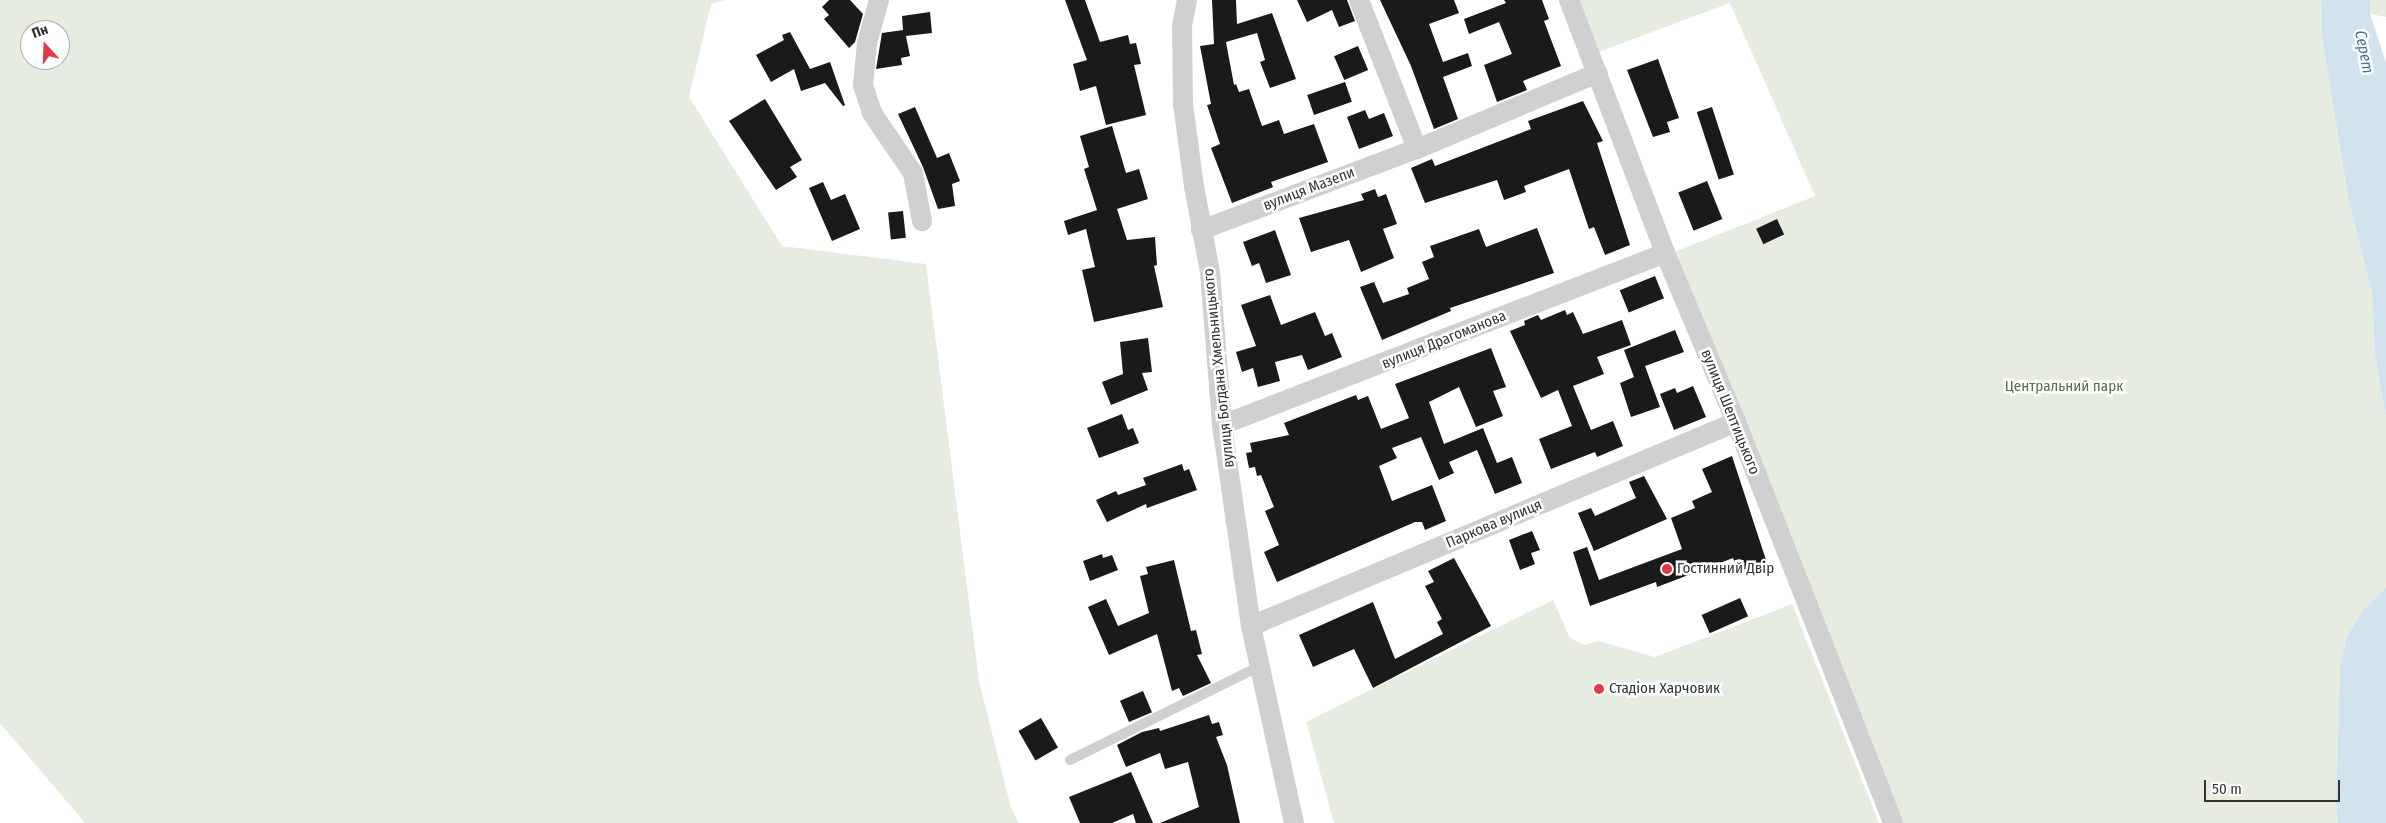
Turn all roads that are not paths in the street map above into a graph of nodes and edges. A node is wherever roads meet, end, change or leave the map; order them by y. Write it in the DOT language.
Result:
graph roads {
  1 [pos="879,0"];
  2 [pos="1187,0"];
  3 [pos="1359,0"];
  4 [pos="1569,0"];
  5 [pos="1598,73"];
  6 [pos="1417,149"];
  7 [pos="922,221"];
  8 [pos="1201,230"];
  9 [pos="1665,253"];
  10 [pos="1736,422"];
  11 [pos="1222,425"];
  12 [pos="1251,626"];
  13 [pos="1260,666"];
  14 [pos="1070,760"];
  15 [pos="1294,823"];
  16 [pos="1893,823"];
  1 -- 7 [label="street"];
  2 -- 8 [label="street, вулиця Богдана Хмельницького"];
  3 -- 6 [label="street"];
  4 -- 5 [label="street, вулиця Шептицького"];
  5 -- 6 [label="street, вулиця Мазепи"];
  5 -- 9 [label="street, вулиця Шептицького"];
  6 -- 8 [label="street, вулиця Мазепи"];
  8 -- 11 [label="street, вулиця Богдана Хмельницького"];
  9 -- 10 [label="street, вулиця Шептицького"];
  9 -- 11 [label="street, вулиця Драгоманова"];
  10 -- 12 [label="street, Паркова вулиця"];
  10 -- 16 [label="street, вулиця Шептицького"];
  11 -- 12 [label="street, вулиця Богдана Хмельницького"];
  12 -- 13 [label="street, вулиця Богдана Хмельницького"];
  13 -- 14 [label="lane"];
  13 -- 15 [label="street, вулиця Богдана Хмельницького"];
}
